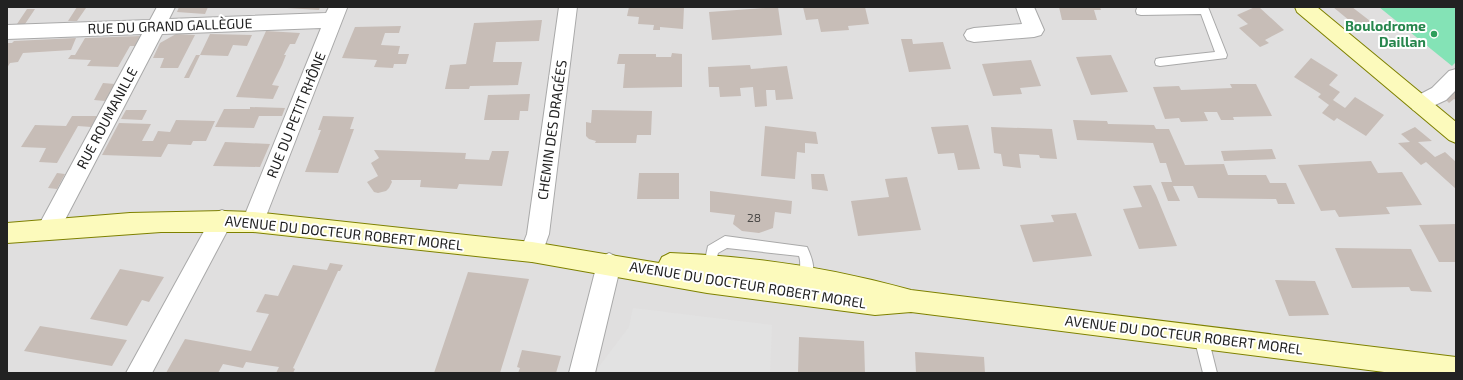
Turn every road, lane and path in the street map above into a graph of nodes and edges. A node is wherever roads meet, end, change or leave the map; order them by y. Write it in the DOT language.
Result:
graph roads {
  1 [pos="166,7"];
  2 [pos="568,7"];
  3 [pos="1025,7"];
  4 [pos="1304,7"];
  5 [pos="1204,9"];
  6 [pos="1141,11"];
  7 [pos="336,13"];
  8 [pos="155,26"];
  9 [pos="7,32"];
  10 [pos="974,35"];
  11 [pos="1160,62"];
  12 [pos="1456,77"];
  13 [pos="1420,104"];
  14 [pos="1456,134"];
  15 [pos="222,220"];
  16 [pos="253,222"];
  17 [pos="48,230"];
  18 [pos="7,232"];
  19 [pos="532,252"];
  20 [pos="609,264"];
  21 [pos="911,301"];
  22 [pos="1201,337"];
  23 [pos="1456,369"];
  24 [pos="139,373"];
  25 [pos="582,373"];
  26 [pos="1210,373"];
  1 -- 8 [label="street, RUE ROUMANILLE"];
  2 -- 19 [label="street, CHEMIN DES DRAGÉES"];
  3 -- 10 [label="street"];
  4 -- 13 [label="street"];
  5 -- 6 [label="lane"];
  5 -- 11 [label="lane"];
  7 -- 8 [label="street, RUE DU GRAND GALLÈGUE"];
  7 -- 16 [label="street, RUE DU PETIT RHÔNE"];
  8 -- 9 [label="street, RUE DU GRAND GALLÈGUE"];
  8 -- 17 [label="street, RUE ROUMANILLE"];
  12 -- 13 [label="street"];
  13 -- 14 [label="street"];
  15 -- 16 [label="street, AVENUE DU DOCTEUR ROBERT MOREL"];
  15 -- 17 [label="street, AVENUE DU DOCTEUR ROBERT MOREL"];
  15 -- 24 [label="street"];
  16 -- 19 [label="street, AVENUE DU DOCTEUR ROBERT MOREL"];
  17 -- 18 [label="street, AVENUE DU DOCTEUR ROBERT MOREL"];
  19 -- 20 [label="street, AVENUE DU DOCTEUR ROBERT MOREL"];
  20 -- 21 [label="street, AVENUE DU DOCTEUR ROBERT MOREL"];
  20 -- 21 [label="street, AVENUE DU DOCTEUR ROBERT MOREL"];
  20 -- 25 [label="street"];
  21 -- 22 [label="street, AVENUE DU DOCTEUR ROBERT MOREL"];
  22 -- 23 [label="street, AVENUE DU DOCTEUR ROBERT MOREL"];
  22 -- 26 [label="lane"];
}
